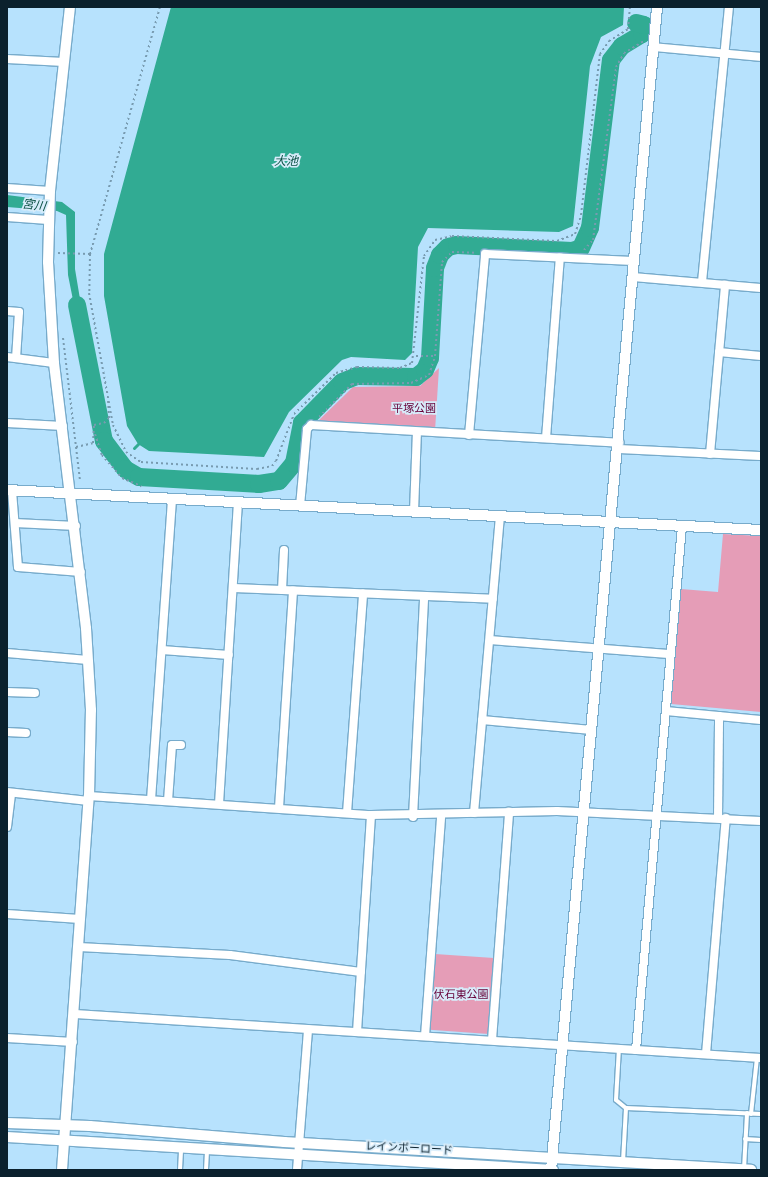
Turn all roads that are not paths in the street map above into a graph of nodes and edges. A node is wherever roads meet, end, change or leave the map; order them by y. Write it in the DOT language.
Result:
graph roads {
  1 [pos="70,7"];
  2 [pos="656,7"];
  3 [pos="729,7"];
  4 [pos="653,42"];
  5 [pos="725,54"];
  6 [pos="761,57"];
  7 [pos="7,59"];
  8 [pos="64,62"];
  9 [pos="7,188"];
  10 [pos="50,194"];
  11 [pos="7,217"];
  12 [pos="48,218"];
  13 [pos="560,258"];
  14 [pos="634,261"];
  15 [pos="633,277"];
  16 [pos="702,282"];
  17 [pos="725,285"];
  18 [pos="761,288"];
  19 [pos="7,311"];
  20 [pos="719,352"];
  21 [pos="761,356"];
  22 [pos="7,357"];
  23 [pos="16,358"];
  24 [pos="54,362"];
  25 [pos="7,423"];
  26 [pos="63,426"];
  27 [pos="417,432"];
  28 [pos="469,435"];
  29 [pos="546,438"];
  30 [pos="618,446"];
  31 [pos="710,454"];
  32 [pos="761,456"];
  33 [pos="9,491"];
  34 [pos="73,494"];
  35 [pos="172,500"];
  36 [pos="238,503"];
  37 [pos="300,506"];
  38 [pos="414,512"];
  39 [pos="500,517"];
  40 [pos="15,522"];
  41 [pos="612,523"];
  42 [pos="76,526"];
  43 [pos="682,526"];
  44 [pos="761,530"];
  45 [pos="284,550"];
  46 [pos="81,572"];
  47 [pos="234,588"];
  48 [pos="282,590"];
  49 [pos="293,590"];
  50 [pos="363,594"];
  51 [pos="424,597"];
  52 [pos="493,599"];
  53 [pos="490,640"];
  54 [pos="600,648"];
  55 [pos="162,650"];
  56 [pos="7,653"];
  57 [pos="668,654"];
  58 [pos="229,655"];
  59 [pos="88,660"];
  60 [pos="7,692"];
  61 [pos="35,693"];
  62 [pos="666,711"];
  63 [pos="720,716"];
  64 [pos="482,720"];
  65 [pos="761,720"];
  66 [pos="592,730"];
  67 [pos="7,732"];
  68 [pos="26,733"];
  69 [pos="180,746"];
  70 [pos="9,793"];
  71 [pos="89,799"];
  72 [pos="151,800"];
  73 [pos="168,801"];
  74 [pos="219,804"];
  75 [pos="279,808"];
  76 [pos="509,812"];
  77 [pos="584,812"];
  78 [pos="474,813"];
  79 [pos="347,814"];
  80 [pos="371,815"];
  81 [pos="655,815"];
  82 [pos="441,816"];
  83 [pos="413,817"];
  84 [pos="722,818"];
  85 [pos="761,821"];
  86 [pos="7,827"];
  87 [pos="7,914"];
  88 [pos="80,919"];
  89 [pos="79,947"];
  90 [pos="361,972"];
  91 [pos="75,1014"];
  92 [pos="308,1029"];
  93 [pos="357,1032"];
  94 [pos="425,1036"];
  95 [pos="7,1038"];
  96 [pos="492,1040"];
  97 [pos="73,1042"];
  98 [pos="564,1045"];
  99 [pos="619,1048"];
  100 [pos="636,1050"];
  101 [pos="706,1054"];
  102 [pos="759,1058"];
  103 [pos="626,1108"];
  104 [pos="749,1113"];
  105 [pos="761,1114"];
  106 [pos="7,1124"];
  107 [pos="67,1125"];
  108 [pos="7,1137"];
  109 [pos="745,1139"];
  110 [pos="761,1140"];
  111 [pos="66,1141"];
  112 [pos="299,1142"];
  113 [pos="181,1149"];
  114 [pos="207,1150"];
  115 [pos="298,1156"];
  116 [pos="553,1156"];
  117 [pos="623,1161"];
  118 [pos="62,1170"];
  119 [pos="180,1170"];
  120 [pos="206,1170"];
  121 [pos="297,1170"];
  122 [pos="552,1170"];
  123 [pos="744,1170"];
  124 [pos="751,1170"];
  1 -- 8 [label="street"];
  2 -- 4 [label="street"];
  3 -- 5 [label="street"];
  4 -- 5 [label="street"];
  4 -- 14 [label="street"];
  5 -- 6 [label="street"];
  5 -- 16 [label="street"];
  7 -- 8 [label="street"];
  8 -- 10 [label="street"];
  9 -- 10 [label="street"];
  10 -- 12 [label="street"];
  11 -- 12 [label="street"];
  12 -- 24 [label="street"];
  13 -- 14 [label="street"];
  13 -- 28 [label="street"];
  13 -- 29 [label="street"];
  14 -- 15 [label="street"];
  15 -- 16 [label="street"];
  15 -- 30 [label="street"];
  16 -- 17 [label="street"];
  17 -- 18 [label="street"];
  17 -- 20 [label="street"];
  19 -- 23 [label="street"];
  20 -- 21 [label="street"];
  20 -- 31 [label="street"];
  22 -- 23 [label="street"];
  23 -- 24 [label="street"];
  24 -- 26 [label="street"];
  25 -- 26 [label="street"];
  26 -- 34 [label="street"];
  27 -- 28 [label="street"];
  27 -- 37 [label="street"];
  27 -- 38 [label="street"];
  28 -- 29 [label="street"];
  29 -- 30 [label="street"];
  30 -- 31 [label="street"];
  30 -- 41 [label="street"];
  31 -- 32 [label="street"];
  33 -- 34 [label="street"];
  33 -- 40 [label="street"];
  34 -- 35 [label="street"];
  34 -- 42 [label="street"];
  35 -- 36 [label="street"];
  35 -- 55 [label="street"];
  36 -- 37 [label="street"];
  36 -- 47 [label="street"];
  37 -- 38 [label="street"];
  38 -- 39 [label="street"];
  39 -- 41 [label="street"];
  39 -- 52 [label="street"];
  40 -- 42 [label="street"];
  40 -- 46 [label="street"];
  41 -- 43 [label="street"];
  41 -- 54 [label="street"];
  42 -- 46 [label="street"];
  43 -- 44 [label="street"];
  43 -- 57 [label="street"];
  45 -- 48 [label="street"];
  46 -- 59 [label="street"];
  47 -- 48 [label="street"];
  47 -- 58 [label="street"];
  48 -- 49 [label="street"];
  49 -- 50 [label="street"];
  49 -- 75 [label="street"];
  50 -- 51 [label="street"];
  50 -- 79 [label="street"];
  51 -- 52 [label="street"];
  51 -- 83 [label="street"];
  52 -- 53 [label="street"];
  53 -- 54 [label="street"];
  53 -- 64 [label="street"];
  54 -- 57 [label="street"];
  54 -- 66 [label="street"];
  55 -- 58 [label="street"];
  55 -- 72 [label="street"];
  56 -- 59 [label="street"];
  57 -- 62 [label="street"];
  58 -- 74 [label="street"];
  59 -- 71 [label="street"];
  60 -- 61 [label="street"];
  62 -- 63 [label="street"];
  62 -- 81 [label="street"];
  63 -- 65 [label="street"];
  63 -- 84 [label="street"];
  64 -- 66 [label="street"];
  64 -- 78 [label="street"];
  66 -- 77 [label="street"];
  67 -- 68 [label="street"];
  69 -- 73 [label="street"];
  70 -- 71 [label="street"];
  70 -- 86 [label="street"];
  71 -- 72 [label="street"];
  71 -- 88 [label="street"];
  72 -- 73 [label="street"];
  73 -- 74 [label="street"];
  74 -- 75 [label="street"];
  75 -- 79 [label="street"];
  76 -- 77 [label="street"];
  76 -- 78 [label="street"];
  76 -- 96 [label="street"];
  77 -- 81 [label="street"];
  77 -- 98 [label="street"];
  78 -- 82 [label="street"];
  79 -- 80 [label="street"];
  80 -- 83 [label="street"];
  80 -- 90 [label="street"];
  81 -- 84 [label="street"];
  81 -- 100 [label="street"];
  82 -- 83 [label="street"];
  82 -- 94 [label="street"];
  84 -- 85 [label="street"];
  84 -- 101 [label="street"];
  87 -- 88 [label="street"];
  88 -- 89 [label="street"];
  89 -- 90 [label="street"];
  89 -- 91 [label="street"];
  90 -- 93 [label="street"];
  91 -- 92 [label="street"];
  91 -- 97 [label="street"];
  92 -- 93 [label="street"];
  92 -- 112 [label="street"];
  93 -- 94 [label="street"];
  94 -- 96 [label="street"];
  95 -- 97 [label="street"];
  96 -- 98 [label="street"];
  97 -- 107 [label="street"];
  98 -- 99 [label="street"];
  98 -- 116 [label="street"];
  99 -- 100 [label="street"];
  99 -- 103 [label="lane"];
  100 -- 101 [label="street"];
  101 -- 102 [label="street"];
  102 -- 104 [label="lane"];
  103 -- 104 [label="lane"];
  103 -- 117 [label="lane"];
  104 -- 105 [label="lane"];
  104 -- 109 [label="lane"];
  106 -- 107 [label="street, レインボーロード"];
  107 -- 111 [label="street"];
  107 -- 112 [label="street, レインボーロード"];
  108 -- 111 [label="street, レインボーロード"];
  109 -- 110 [label="lane"];
  109 -- 123 [label="lane"];
  111 -- 113 [label="street, レインボーロード"];
  111 -- 118 [label="street"];
  112 -- 115 [label="street"];
  112 -- 116 [label="street, レインボーロード"];
  113 -- 114 [label="street, レインボーロード"];
  113 -- 119 [label="lane"];
  114 -- 115 [label="street, レインボーロード"];
  114 -- 120 [label="lane"];
  115 -- 121 [label="street"];
  115 -- 122 [label="street, レインボーロード"];
  116 -- 117 [label="street, レインボーロード"];
  116 -- 122 [label="street"];
  117 -- 123 [label="street, レインボーロード"];
  123 -- 124 [label="street, レインボーロード"];
}
